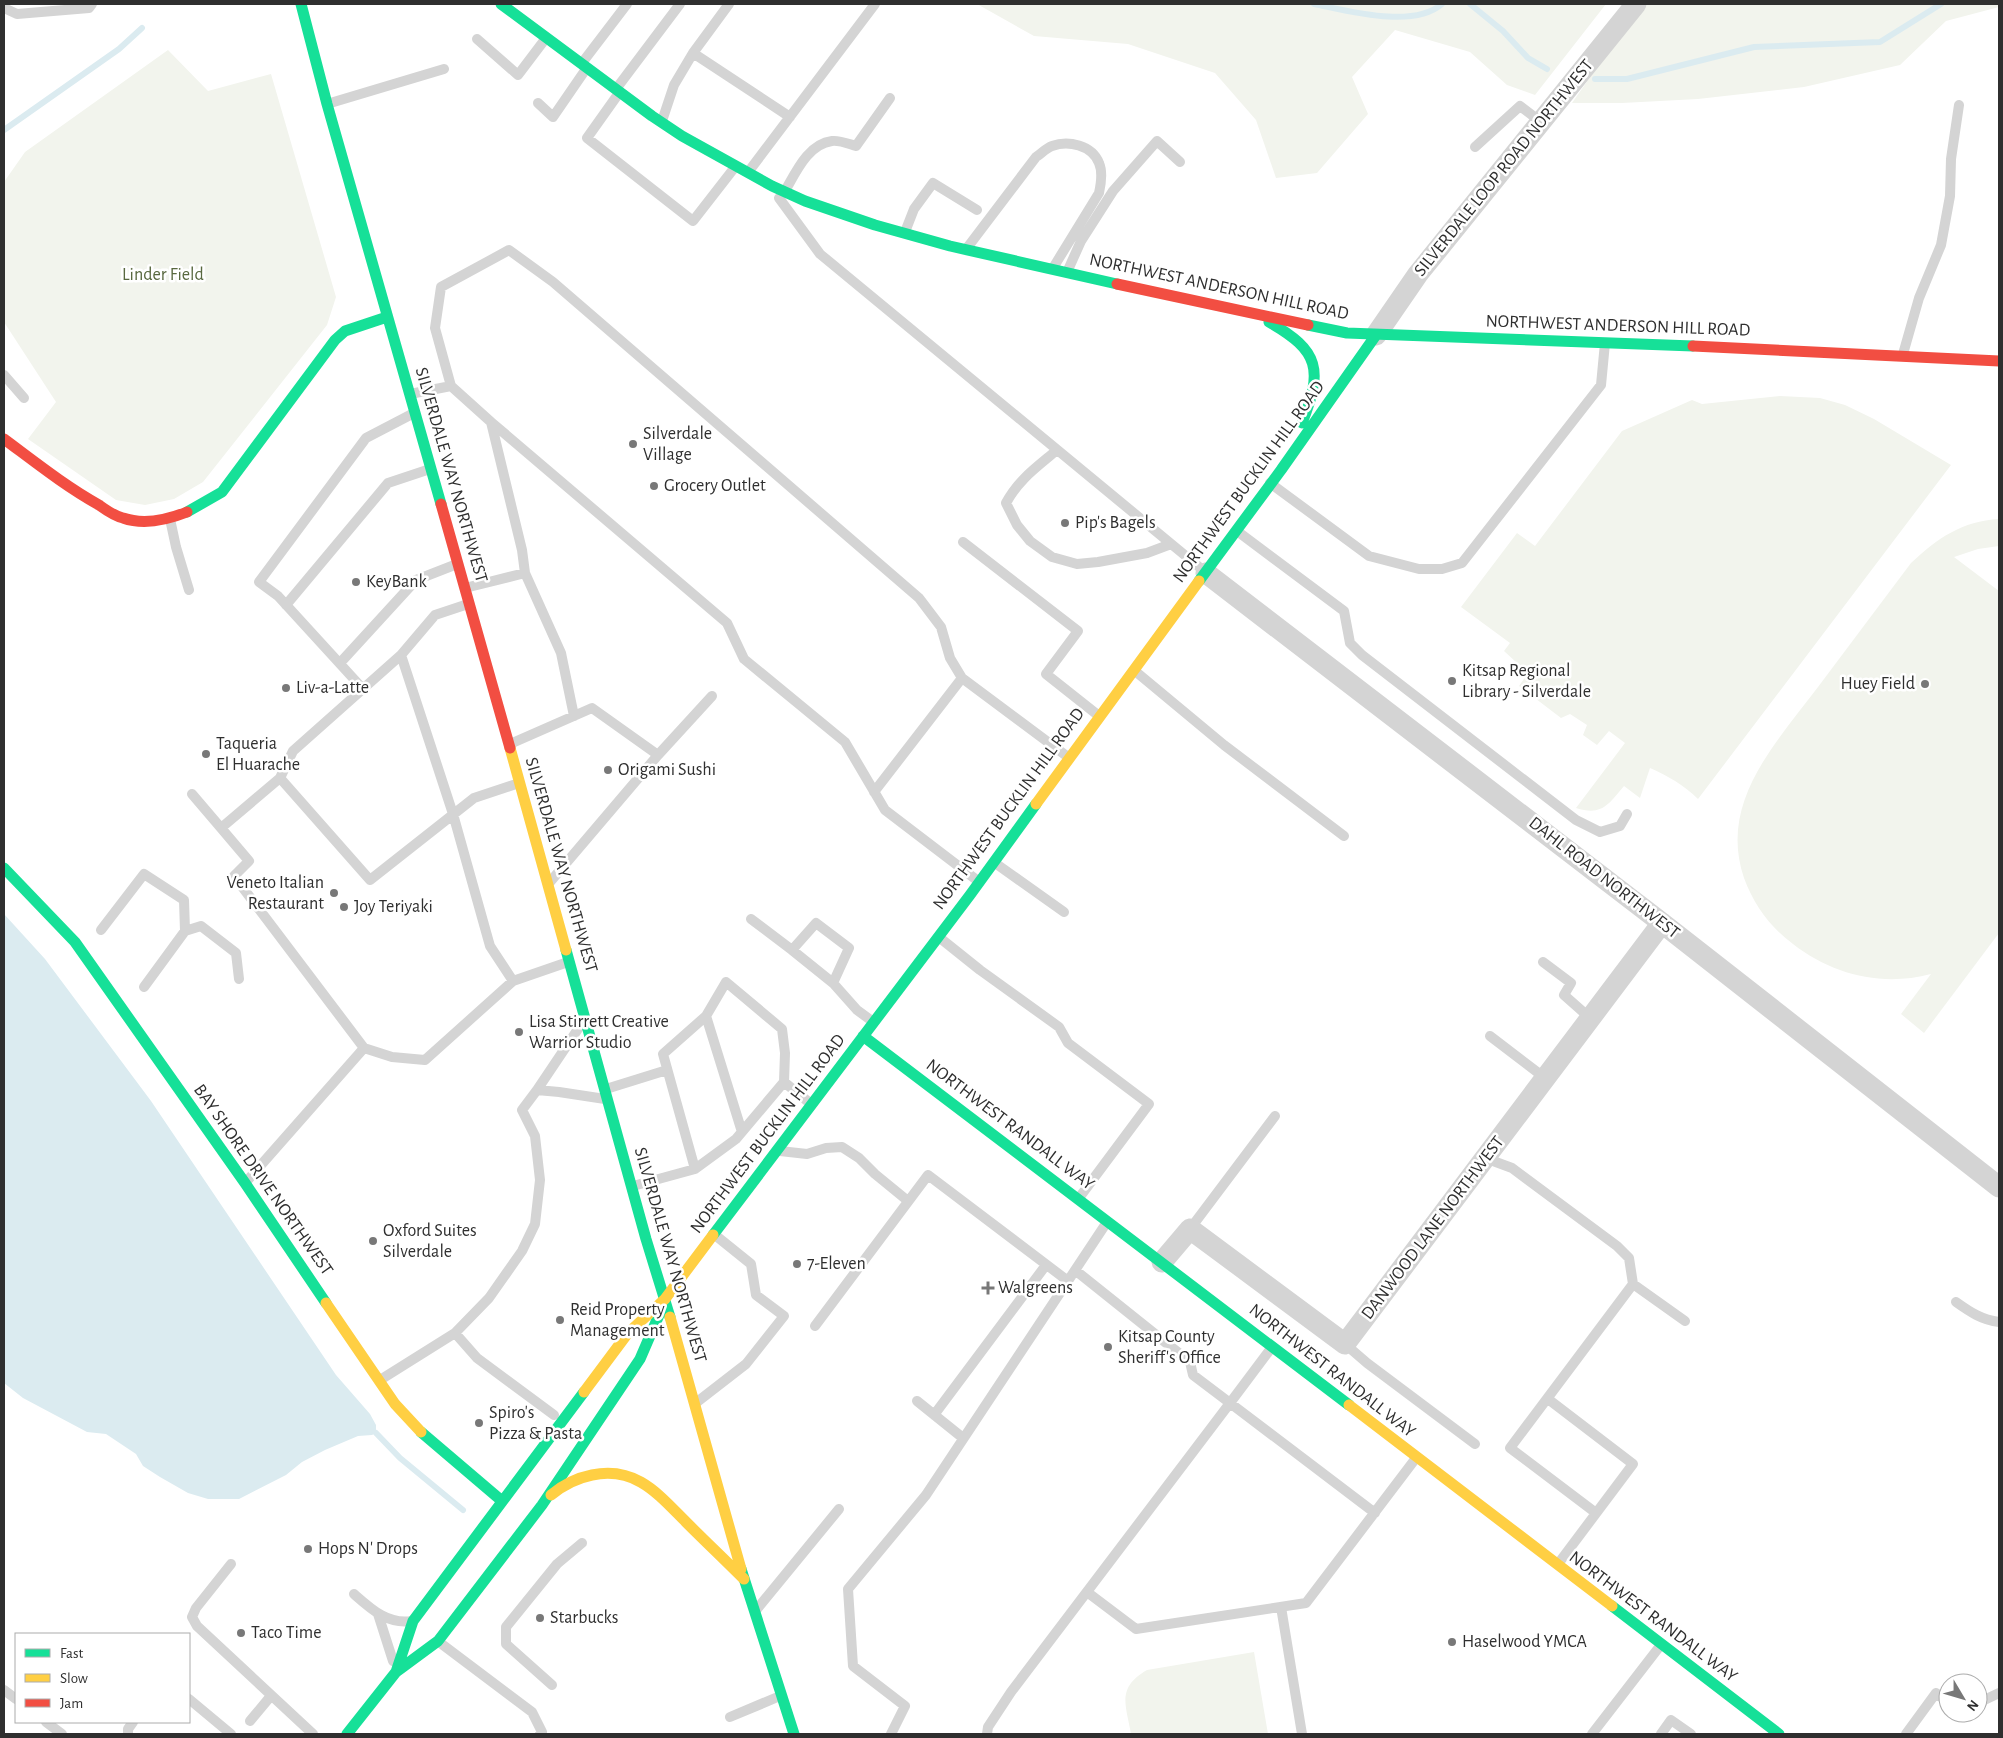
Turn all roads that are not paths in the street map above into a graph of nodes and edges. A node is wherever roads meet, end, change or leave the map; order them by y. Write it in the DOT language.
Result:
graph roads {
  1 [pos="92,4"];
  2 [pos="301,4"];
  3 [pos="501,4"];
  4 [pos="627,4"];
  5 [pos="680,4"];
  6 [pos="729,4"];
  7 [pos="875,4"];
  8 [pos="1636,4"];
  9 [pos="4,8"];
  10 [pos="546,38"];
  11 [pos="477,39"];
  12 [pos="693,53"];
  13 [pos="584,66"];
  14 [pos="444,69"];
  15 [pos="618,91"];
  16 [pos="890,98"];
  17 [pos="538,103"];
  18 [pos="327,104"];
  19 [pos="1959,105"];
  20 [pos="790,117"];
  21 [pos="662,122"];
  22 [pos="1541,122"];
  23 [pos="1475,147"];
  24 [pos="1180,162"];
  25 [pos="735,166"];
  26 [pos="748,173"];
  27 [pos="772,186"];
  28 [pos="784,192"];
  29 [pos="977,210"];
  30 [pos="905,234"];
  31 [pos="966,249"];
  32 [pos="1052,268"];
  33 [pos="1067,272"];
  34 [pos="1251,314"];
  35 [pos="387,317"];
  36 [pos="1376,335"];
  37 [pos="1606,343"];
  38 [pos="1902,355"];
  39 [pos="1999,360"];
  40 [pos="4,375"];
  41 [pos="451,386"];
  42 [pos="409,395"];
  43 [pos="24,398"];
  44 [pos="415,413"];
  45 [pos="491,422"];
  46 [pos="4,439"];
  47 [pos="1057,450"];
  48 [pos="431,469"];
  49 [pos="1282,470"];
  50 [pos="1270,483"];
  51 [pos="170,518"];
  52 [pos="1236,530"];
  53 [pos="963,542"];
  54 [pos="1171,544"];
  55 [pos="458,564"];
  56 [pos="525,572"];
  57 [pos="1206,573"];
  58 [pos="465,588"];
  59 [pos="189,590"];
  60 [pos="469,604"];
  61 [pos="286,605"];
  62 [pos="401,655"];
  63 [pos="340,663"];
  64 [pos="1134,670"];
  65 [pos="962,678"];
  66 [pos="362,689"];
  67 [pos="712,696"];
  68 [pos="574,716"];
  69 [pos="1100,716"];
  70 [pos="509,745"];
  71 [pos="658,755"];
  72 [pos="1068,758"];
  73 [pos="280,778"];
  74 [pos="519,782"];
  75 [pos="874,792"];
  76 [pos="192,794"];
  77 [pos="453,814"];
  78 [pos="1627,814"];
  79 [pos="221,828"];
  80 [pos="1344,836"];
  81 [pos="992,861"];
  82 [pos="4,868"];
  83 [pos="978,881"];
  84 [pos="548,884"];
  85 [pos="1064,912"];
  86 [pos="751,919"];
  87 [pos="1662,923"];
  88 [pos="101,930"];
  89 [pos="185,932"];
  90 [pos="937,936"];
  91 [pos="792,950"];
  92 [pos="569,961"];
  93 [pos="1543,962"];
  94 [pos="239,979"];
  95 [pos="513,981"];
  96 [pos="833,983"];
  97 [pos="144,987"];
  98 [pos="706,1016"];
  99 [pos="585,1018"];
  100 [pos="1590,1018"];
  101 [pos="873,1022"];
  102 [pos="863,1036"];
  103 [pos="1490,1036"];
  104 [pos="364,1048"];
  105 [pos="667,1070"];
  106 [pos="1545,1078"];
  107 [pos="784,1082"];
  108 [pos="536,1090"];
  109 [pos="607,1094"];
  110 [pos="812,1104"];
  111 [pos="1275,1116"];
  112 [pos="742,1132"];
  113 [pos="776,1151"];
  114 [pos="1485,1158"];
  115 [pos="695,1169"];
  116 [pos="245,1183"];
  117 [pos="631,1186"];
  118 [pos="1999,1186"];
  119 [pos="1079,1199"];
  120 [pos="908,1201"];
  121 [pos="1108,1221"];
  122 [pos="1190,1229"];
  123 [pos="714,1235"];
  124 [pos="1162,1262"];
  125 [pos="1046,1264"];
  126 [pos="1075,1270"];
  127 [pos="1068,1281"];
  128 [pos="1633,1284"];
  129 [pos="665,1299"];
  130 [pos="1956,1302"];
  131 [pos="1685,1321"];
  132 [pos="1999,1322"];
  133 [pos="815,1326"];
  134 [pos="455,1332"];
  135 [pos="1345,1344"];
  136 [pos="1272,1347"];
  137 [pos="379,1381"];
  138 [pos="1548,1399"];
  139 [pos="917,1401"];
  140 [pos="1230,1403"];
  141 [pos="694,1404"];
  142 [pos="554,1415"];
  143 [pos="934,1415"];
  144 [pos="964,1438"];
  145 [pos="1475,1444"];
  146 [pos="1416,1458"];
  147 [pos="502,1502"];
  148 [pos="542,1504"];
  149 [pos="839,1510"];
  150 [pos="1375,1513"];
  151 [pos="1596,1513"];
  152 [pos="502,1521"];
  153 [pos="502,1541"];
  154 [pos="582,1543"];
  155 [pos="497,1563"];
  156 [pos="231,1564"];
  157 [pos="1557,1566"];
  158 [pos="744,1578"];
  159 [pos="1087,1592"];
  160 [pos="354,1594"];
  161 [pos="1281,1607"];
  162 [pos="755,1612"];
  163 [pos="378,1614"];
  164 [pos="413,1620"];
  165 [pos="438,1642"];
  166 [pos="1661,1645"];
  167 [pos="396,1672"];
  168 [pos="552,1686"];
  169 [pos="4,1690"];
  170 [pos="1938,1694"];
  171 [pos="781,1696"];
  172 [pos="270,1697"];
  173 [pos="15,1698"];
  174 [pos="190,1700"];
  175 [pos="730,1717"];
  176 [pos="250,1721"];
  177 [pos="47,1723"];
  178 [pos="133,1723"];
  179 [pos="62,1734"];
  180 [pos="128,1734"];
  181 [pos="231,1734"];
  182 [pos="313,1734"];
  183 [pos="347,1734"];
  184 [pos="540,1734"];
  185 [pos="794,1734"];
  186 [pos="891,1734"];
  187 [pos="987,1734"];
  188 [pos="1302,1734"];
  189 [pos="1592,1734"];
  190 [pos="1661,1734"];
  191 [pos="1690,1734"];
  192 [pos="1778,1734"];
  193 [pos="1906,1734"];
  1 -- 9 [label="lane"];
  2 -- 18 [label="main road, SILVERDALE WAY NORTHWEST"];
  3 -- 10 [label="main road, NORTHWEST ANDERSON HILL ROAD"];
  4 -- 13 [label="lane"];
  5 -- 15 [label="lane"];
  6 -- 12 [label="lane"];
  7 -- 20 [label="lane"];
  8 -- 22 [label="street, SILVERDALE LOOP ROAD NORTHWEST"];
  10 -- 11 [label="lane"];
  10 -- 13 [label="main road, NORTHWEST ANDERSON HILL ROAD"];
  12 -- 20 [label="lane"];
  12 -- 21 [label="lane"];
  13 -- 15 [label="main road, NORTHWEST ANDERSON HILL ROAD"];
  13 -- 17 [label="lane"];
  14 -- 18 [label="lane"];
  15 -- 21 [label="main road, NORTHWEST ANDERSON HILL ROAD"];
  15 -- 25 [label="lane"];
  16 -- 28 [label="lane"];
  18 -- 35 [label="main road, SILVERDALE WAY NORTHWEST"];
  19 -- 38 [label="lane"];
  20 -- 26 [label="lane"];
  21 -- 25 [label="main road, NORTHWEST ANDERSON HILL ROAD"];
  22 -- 23 [label="lane"];
  22 -- 36 [label="street, SILVERDALE LOOP ROAD NORTHWEST"];
  24 -- 33 [label="lane"];
  25 -- 26 [label="main road, NORTHWEST ANDERSON HILL ROAD"];
  26 -- 27 [label="main road, NORTHWEST ANDERSON HILL ROAD"];
  27 -- 28 [label="main road, NORTHWEST ANDERSON HILL ROAD"];
  27 -- 47 [label="lane"];
  28 -- 30 [label="main road, NORTHWEST ANDERSON HILL ROAD"];
  29 -- 30 [label="lane"];
  30 -- 31 [label="main road, NORTHWEST ANDERSON HILL ROAD"];
  31 -- 32 [label="main road, NORTHWEST ANDERSON HILL ROAD"];
  31 -- 32 [label="lane"];
  32 -- 33 [label="main road, NORTHWEST ANDERSON HILL ROAD"];
  33 -- 34 [label="main road, NORTHWEST ANDERSON HILL ROAD"];
  34 -- 36 [label="main road, NORTHWEST ANDERSON HILL ROAD"];
  34 -- 49 [label="main road"];
  35 -- 42 [label="main road, SILVERDALE WAY NORTHWEST"];
  35 -- 51 [label="main road"];
  36 -- 37 [label="main road, NORTHWEST ANDERSON HILL ROAD"];
  36 -- 49 [label="main road, NORTHWEST BUCKLIN HILL ROAD"];
  37 -- 38 [label="main road, NORTHWEST ANDERSON HILL ROAD"];
  37 -- 50 [label="lane"];
  38 -- 39 [label="main road, NORTHWEST ANDERSON HILL ROAD"];
  40 -- 43 [label="lane"];
  41 -- 42 [label="lane"];
  41 -- 45 [label="lane"];
  41 -- 65 [label="lane"];
  42 -- 44 [label="main road, SILVERDALE WAY NORTHWEST"];
  44 -- 48 [label="main road, SILVERDALE WAY NORTHWEST"];
  44 -- 61 [label="lane"];
  45 -- 56 [label="lane"];
  45 -- 75 [label="lane"];
  46 -- 51 [label="main road"];
  47 -- 54 [label="lane"];
  47 -- 54 [label="lane"];
  48 -- 55 [label="main road, SILVERDALE WAY NORTHWEST"];
  48 -- 61 [label="lane"];
  49 -- 50 [label="main road, NORTHWEST BUCKLIN HILL ROAD"];
  50 -- 52 [label="main road, NORTHWEST BUCKLIN HILL ROAD"];
  51 -- 59 [label="lane"];
  52 -- 57 [label="main road, NORTHWEST BUCKLIN HILL ROAD"];
  52 -- 78 [label="lane"];
  53 -- 69 [label="lane"];
  54 -- 57 [label="lane"];
  55 -- 58 [label="main road, SILVERDALE WAY NORTHWEST"];
  55 -- 63 [label="lane"];
  56 -- 58 [label="lane"];
  56 -- 68 [label="lane"];
  57 -- 64 [label="main road, NORTHWEST BUCKLIN HILL ROAD"];
  57 -- 87 [label="street, DAHL ROAD NORTHWEST"];
  58 -- 60 [label="main road, SILVERDALE WAY NORTHWEST"];
  60 -- 62 [label="lane"];
  60 -- 70 [label="main road, SILVERDALE WAY NORTHWEST"];
  61 -- 63 [label="lane"];
  62 -- 66 [label="lane"];
  62 -- 77 [label="lane"];
  63 -- 66 [label="lane"];
  64 -- 69 [label="main road, NORTHWEST BUCKLIN HILL ROAD"];
  64 -- 80 [label="lane"];
  65 -- 72 [label="lane"];
  65 -- 75 [label="lane"];
  66 -- 73 [label="lane"];
  67 -- 71 [label="lane"];
  68 -- 70 [label="lane"];
  68 -- 71 [label="lane"];
  69 -- 72 [label="main road, NORTHWEST BUCKLIN HILL ROAD"];
  70 -- 74 [label="main road, SILVERDALE WAY NORTHWEST"];
  71 -- 84 [label="lane"];
  72 -- 81 [label="main road, NORTHWEST BUCKLIN HILL ROAD"];
  73 -- 77 [label="lane"];
  73 -- 79 [label="lane"];
  74 -- 77 [label="lane"];
  74 -- 84 [label="main road, SILVERDALE WAY NORTHWEST"];
  75 -- 83 [label="lane"];
  76 -- 79 [label="lane"];
  77 -- 95 [label="lane"];
  79 -- 104 [label="lane"];
  81 -- 83 [label="main road, NORTHWEST BUCKLIN HILL ROAD"];
  81 -- 85 [label="lane"];
  82 -- 116 [label="main road, BAY SHORE DRIVE NORTHWEST"];
  83 -- 90 [label="main road, NORTHWEST BUCKLIN HILL ROAD"];
  84 -- 92 [label="main road, SILVERDALE WAY NORTHWEST"];
  86 -- 91 [label="lane"];
  87 -- 100 [label="street, DANWOOD LANE NORTHWEST"];
  87 -- 118 [label="street, DAHL ROAD NORTHWEST"];
  88 -- 89 [label="lane"];
  89 -- 94 [label="lane"];
  89 -- 97 [label="lane"];
  90 -- 101 [label="main road, NORTHWEST BUCKLIN HILL ROAD"];
  90 -- 119 [label="lane"];
  91 -- 96 [label="lane"];
  91 -- 96 [label="lane"];
  92 -- 95 [label="lane"];
  92 -- 99 [label="main road, SILVERDALE WAY NORTHWEST"];
  93 -- 100 [label="lane"];
  95 -- 104 [label="lane"];
  96 -- 101 [label="lane"];
  98 -- 105 [label="lane"];
  98 -- 107 [label="lane"];
  98 -- 112 [label="lane"];
  99 -- 108 [label="lane"];
  99 -- 109 [label="main road, SILVERDALE WAY NORTHWEST"];
  100 -- 106 [label="street, DANWOOD LANE NORTHWEST"];
  101 -- 102 [label="main road, NORTHWEST BUCKLIN HILL ROAD"];
  102 -- 110 [label="main road, NORTHWEST BUCKLIN HILL ROAD"];
  102 -- 119 [label="main road, NORTHWEST RANDALL WAY"];
  103 -- 106 [label="lane"];
  104 -- 116 [label="lane"];
  105 -- 109 [label="lane"];
  105 -- 115 [label="lane"];
  106 -- 114 [label="street, DANWOOD LANE NORTHWEST"];
  107 -- 110 [label="lane"];
  107 -- 112 [label="lane"];
  108 -- 109 [label="lane"];
  108 -- 134 [label="lane"];
  109 -- 117 [label="main road, SILVERDALE WAY NORTHWEST"];
  110 -- 113 [label="main road, NORTHWEST BUCKLIN HILL ROAD"];
  111 -- 122 [label="lane"];
  112 -- 115 [label="lane"];
  113 -- 120 [label="lane"];
  113 -- 123 [label="main road, NORTHWEST BUCKLIN HILL ROAD"];
  114 -- 128 [label="lane"];
  114 -- 135 [label="street, DANWOOD LANE NORTHWEST"];
  115 -- 117 [label="lane"];
  116 -- 137 [label="main road, BAY SHORE DRIVE NORTHWEST"];
  117 -- 129 [label="main road, SILVERDALE WAY NORTHWEST"];
  119 -- 121 [label="main road, NORTHWEST RANDALL WAY"];
  120 -- 125 [label="lane"];
  120 -- 133 [label="lane"];
  121 -- 124 [label="main road, NORTHWEST RANDALL WAY"];
  121 -- 126 [label="lane"];
  122 -- 124 [label="street"];
  122 -- 135 [label="street"];
  123 -- 129 [label="main road, NORTHWEST BUCKLIN HILL ROAD"];
  123 -- 141 [label="lane"];
  124 -- 136 [label="main road, NORTHWEST RANDALL WAY"];
  125 -- 127 [label="lane"];
  125 -- 143 [label="lane"];
  126 -- 127 [label="lane"];
  126 -- 140 [label="lane"];
  127 -- 144 [label="lane"];
  128 -- 131 [label="lane"];
  128 -- 138 [label="lane"];
  129 -- 141 [label="main road, SILVERDALE WAY NORTHWEST"];
  129 -- 147 [label="main road, NORTHWEST BUCKLIN HILL ROAD"];
  129 -- 148 [label="main road, NORTHWEST BUCKLIN HILL ROAD"];
  130 -- 132 [label="lane"];
  134 -- 137 [label="lane"];
  134 -- 142 [label="lane"];
  135 -- 145 [label="lane"];
  136 -- 140 [label="lane"];
  136 -- 146 [label="main road, NORTHWEST RANDALL WAY"];
  137 -- 147 [label="main road, BAY SHORE DRIVE NORTHWEST"];
  138 -- 151 [label="lane"];
  138 -- 151 [label="lane"];
  139 -- 143 [label="lane"];
  140 -- 150 [label="lane"];
  140 -- 159 [label="lane"];
  141 -- 158 [label="main road, SILVERDALE WAY NORTHWEST"];
  143 -- 144 [label="lane"];
  144 -- 186 [label="lane"];
  146 -- 150 [label="lane"];
  146 -- 157 [label="main road, NORTHWEST RANDALL WAY"];
  147 -- 152 [label="main road"];
  147 -- 164 [label="main road, NORTHWEST BUCKLIN HILL ROAD"];
  148 -- 155 [label="main road, NORTHWEST BUCKLIN HILL ROAD"];
  148 -- 158 [label="main road"];
  149 -- 162 [label="lane"];
  150 -- 161 [label="lane"];
  151 -- 157 [label="lane"];
  153 -- 155 [label="main road, NORTHWEST BUCKLIN HILL ROAD"];
  154 -- 168 [label="lane"];
  155 -- 165 [label="main road, NORTHWEST BUCKLIN HILL ROAD"];
  156 -- 172 [label="lane"];
  157 -- 166 [label="main road, NORTHWEST RANDALL WAY"];
  158 -- 162 [label="main road, SILVERDALE WAY NORTHWEST"];
  159 -- 161 [label="lane"];
  159 -- 187 [label="lane"];
  160 -- 163 [label="lane"];
  161 -- 188 [label="lane"];
  162 -- 171 [label="main road, SILVERDALE WAY NORTHWEST"];
  163 -- 164 [label="lane"];
  163 -- 167 [label="lane"];
  164 -- 167 [label="main road, NORTHWEST BUCKLIN HILL ROAD"];
  165 -- 167 [label="main road, NORTHWEST BUCKLIN HILL ROAD"];
  165 -- 184 [label="lane"];
  166 -- 189 [label="lane"];
  166 -- 192 [label="main road, NORTHWEST RANDALL WAY"];
  167 -- 183 [label="main road, NORTHWEST BUCKLIN HILL ROAD"];
  169 -- 173 [label="lane"];
  170 -- 193 [label="lane"];
  171 -- 175 [label="lane"];
  171 -- 185 [label="main road, SILVERDALE WAY NORTHWEST"];
  172 -- 176 [label="lane"];
  172 -- 182 [label="lane"];
  174 -- 181 [label="lane"];
  177 -- 179 [label="lane"];
  178 -- 180 [label="lane"];
  190 -- 191 [label="lane"];
}
